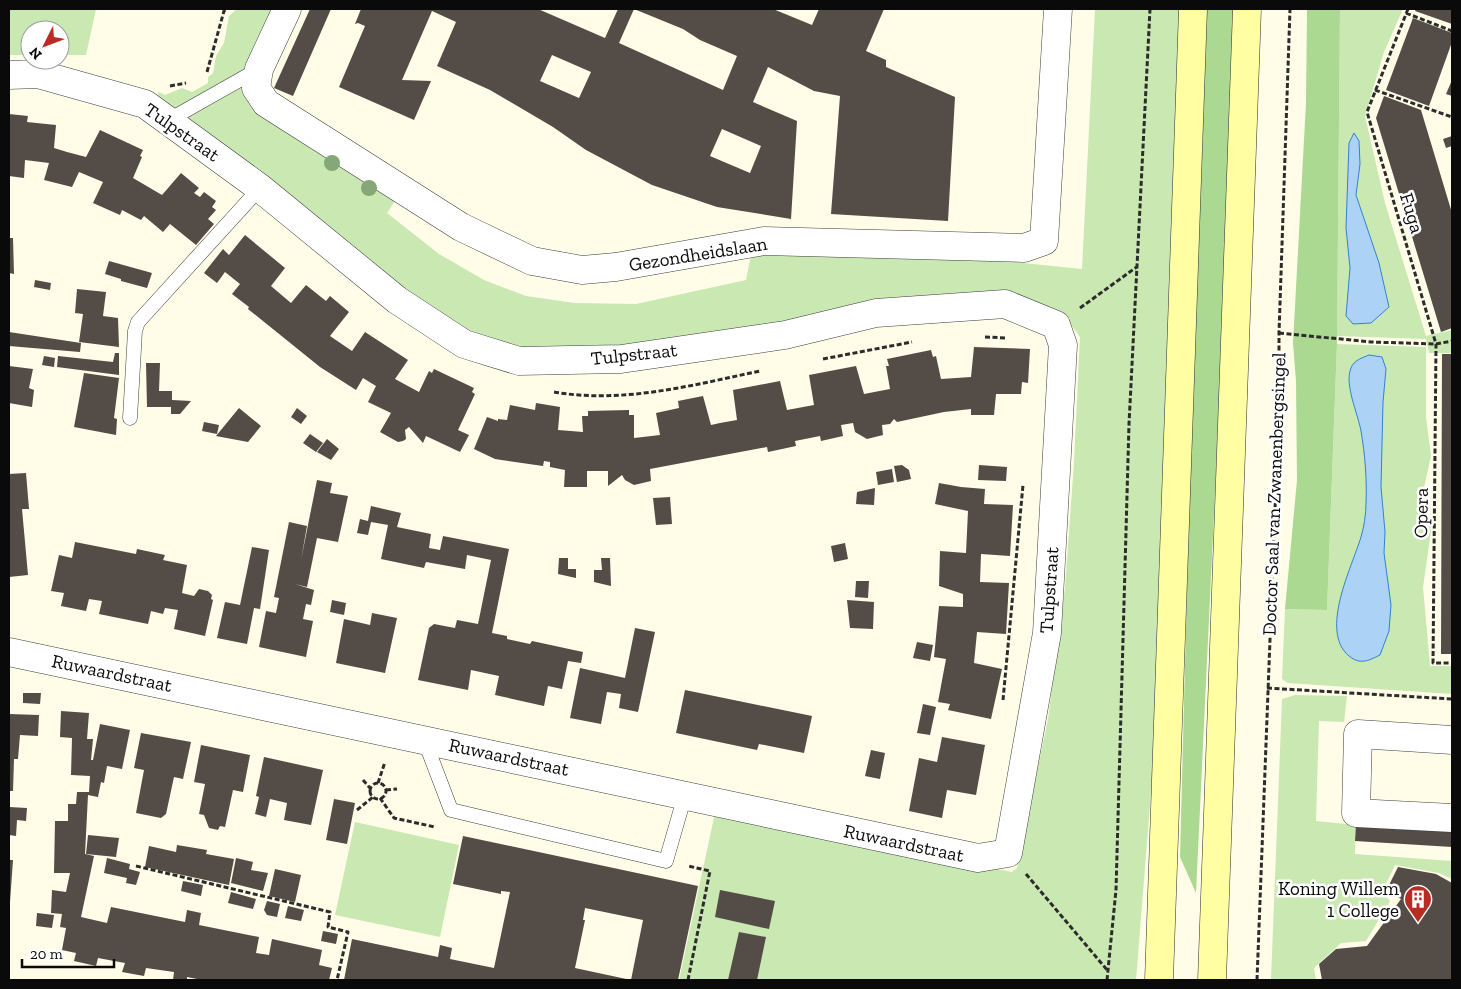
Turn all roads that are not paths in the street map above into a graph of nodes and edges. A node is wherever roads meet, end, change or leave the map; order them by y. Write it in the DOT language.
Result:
graph roads {
  1 [pos="287,9"];
  2 [pos="1058,9"];
  3 [pos="1194,9"];
  4 [pos="1247,9"];
  5 [pos="259,69"];
  6 [pos="9,74"];
  7 [pos="167,121"];
  8 [pos="260,188"];
  9 [pos="130,418"];
  10 [pos="9,652"];
  11 [pos="424,739"];
  12 [pos="1452,740"];
  13 [pos="685,795"];
  14 [pos="1452,818"];
  15 [pos="1008,853"];
  16 [pos="1159,980"];
  17 [pos="1212,980"];
  1 -- 5 [label="street, Gezondheidslaan"];
  2 -- 5 [label="street, Gezondheidslaan"];
  3 -- 16 [label="main road"];
  4 -- 17 [label="main road"];
  5 -- 7 [label="lane"];
  6 -- 7 [label="street, Tulpstraat"];
  7 -- 8 [label="street, Tulpstraat"];
  8 -- 9 [label="lane"];
  8 -- 15 [label="street, Tulpstraat"];
  10 -- 11 [label="street, Ruwaardstraat"];
  11 -- 13 [label="street, Ruwaardstraat"];
  11 -- 13 [label="lane"];
  12 -- 14 [label="street"];
  13 -- 15 [label="street, Ruwaardstraat"];
}
